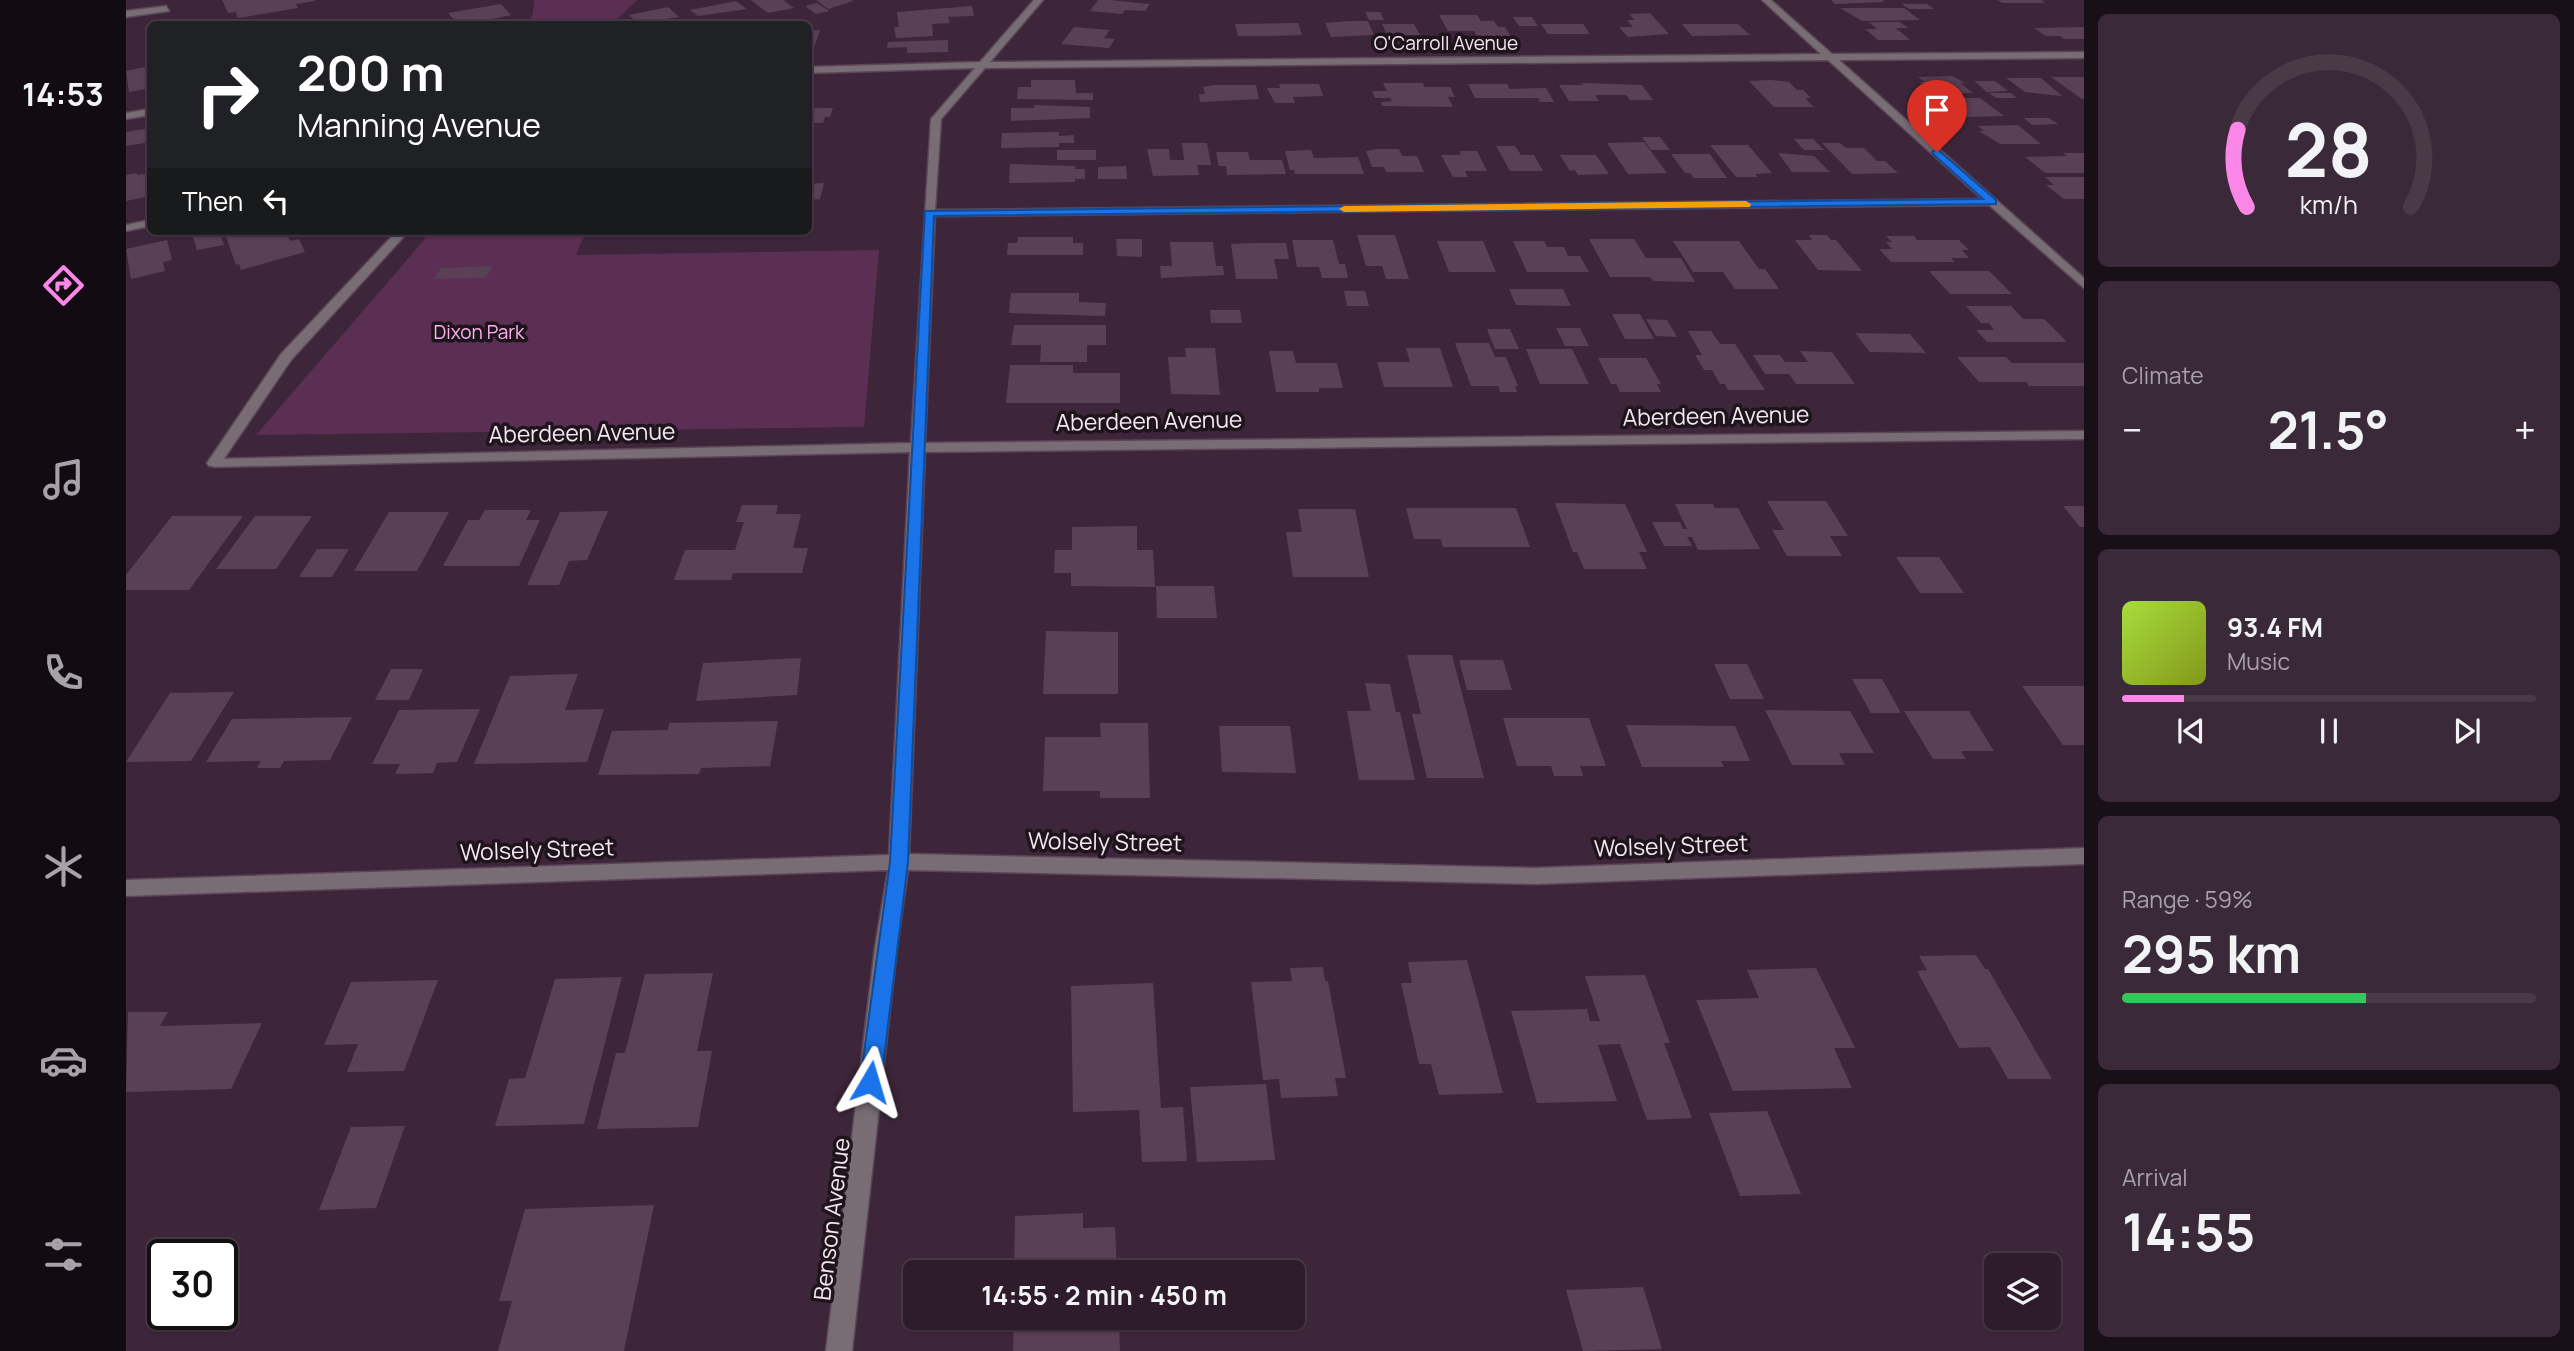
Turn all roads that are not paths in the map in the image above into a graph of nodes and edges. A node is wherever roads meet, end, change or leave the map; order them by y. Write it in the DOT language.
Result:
graph roads {
  1 [pos="1039,0"];
  2 [pos="1766,0"];
  3 [pos="166,9"];
  4 [pos="126,15"];
  5 [pos="2084,55"];
  6 [pos="1831,58"];
  7 [pos="982,65"];
  8 [pos="812,70"];
  9 [pos="147,112"];
  10 [pos="126,116"];
  11 [pos="1992,202"];
  12 [pos="929,213"];
  13 [pos="147,224"];
  14 [pos="126,228"];
  15 [pos="399,235"];
  16 [pos="2084,284"];
  17 [pos="2084,435"];
  18 [pos="918,447"];
  19 [pos="2084,856"];
  20 [pos="899,862"];
  21 [pos="126,888"];
  22 [pos="839,1351"];
  1 -- 7 [label="street, Benson Avenue"];
  2 -- 6 [label="street"];
  3 -- 4 [label="street"];
  5 -- 6 [label="street, O'Carroll Avenue"];
  6 -- 7 [label="street, O'Carroll Avenue"];
  6 -- 11 [label="street"];
  7 -- 8 [label="street, O'Carroll Avenue"];
  7 -- 12 [label="street, Benson Avenue"];
  9 -- 10 [label="street"];
  11 -- 12 [label="street"];
  11 -- 16 [label="street"];
  12 -- 18 [label="street, Benson Avenue"];
  13 -- 14 [label="street"];
  15 -- 18 [label="street, Aberdeen Avenue"];
  17 -- 18 [label="street, Aberdeen Avenue"];
  18 -- 20 [label="street, Benson Avenue"];
  19 -- 20 [label="street, Wolsely Street"];
  20 -- 21 [label="street, Wolsely Street"];
  20 -- 22 [label="street, Benson Avenue"];
}
